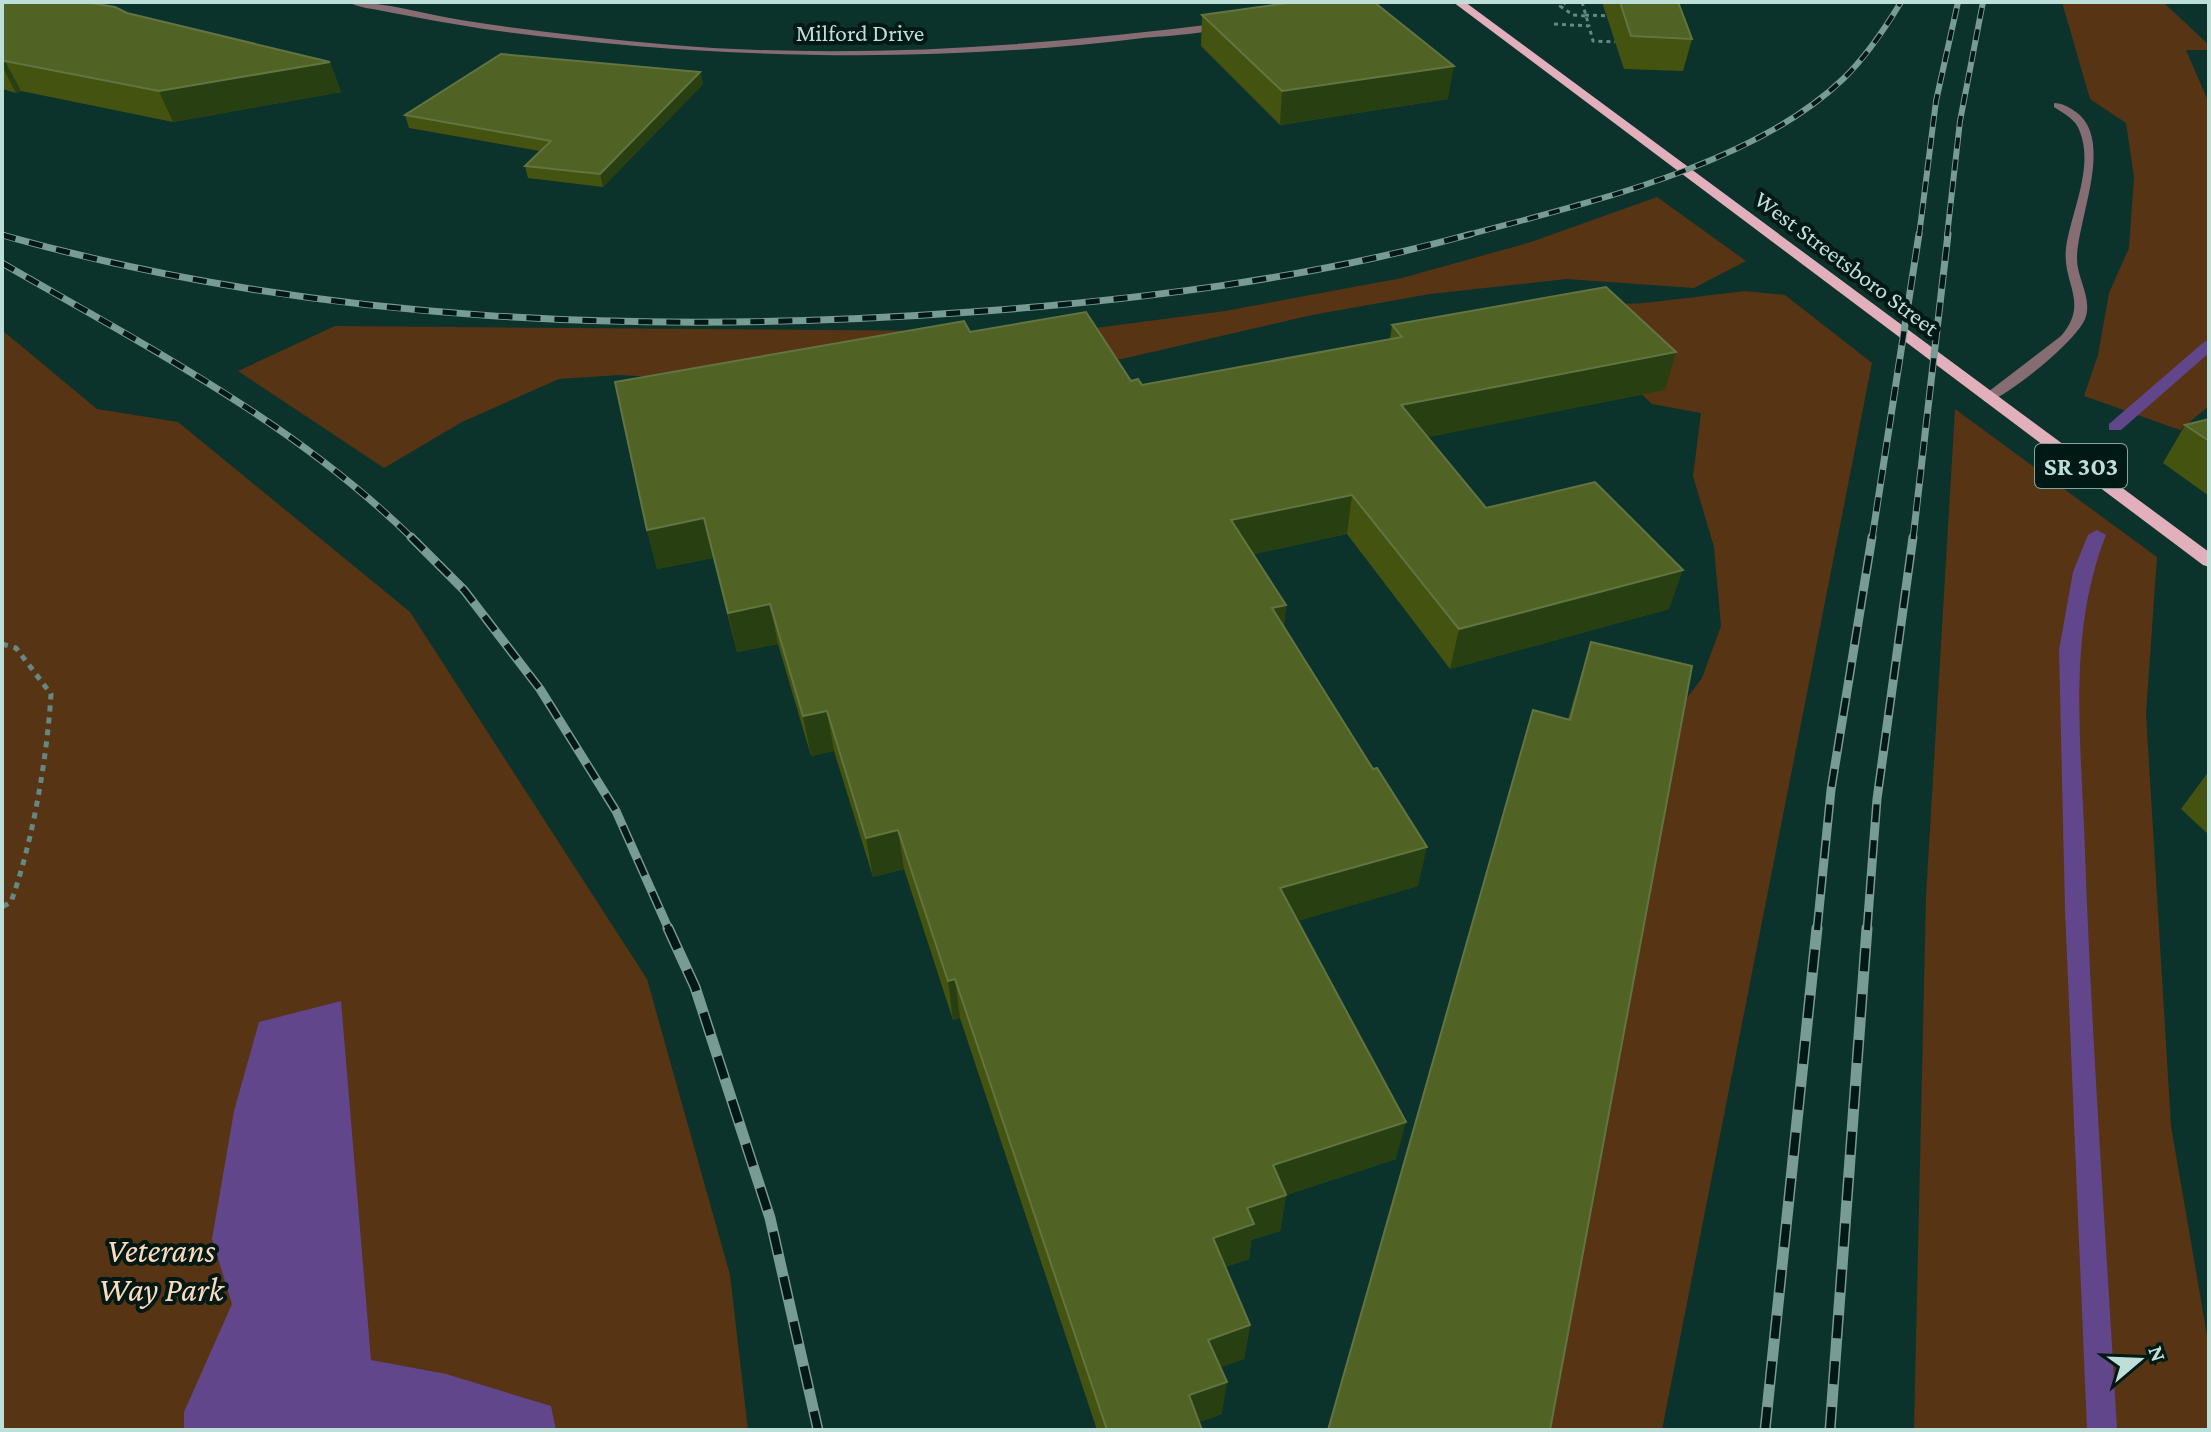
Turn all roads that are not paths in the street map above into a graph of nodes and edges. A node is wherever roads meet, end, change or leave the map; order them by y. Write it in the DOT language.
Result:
graph roads {
  1 [pos="352,2"];
  2 [pos="1458,2"];
  3 [pos="1228,26"];
  4 [pos="2057,105"];
  5 [pos="1988,398"];
  6 [pos="2209,561"];
  1 -- 3 [label="street, Milford Drive"];
  2 -- 5 [label="main road, West Streetsboro Street / SR 303"];
  4 -- 5 [label="street"];
  5 -- 6 [label="main road, West Streetsboro Street / SR 303"];
}
